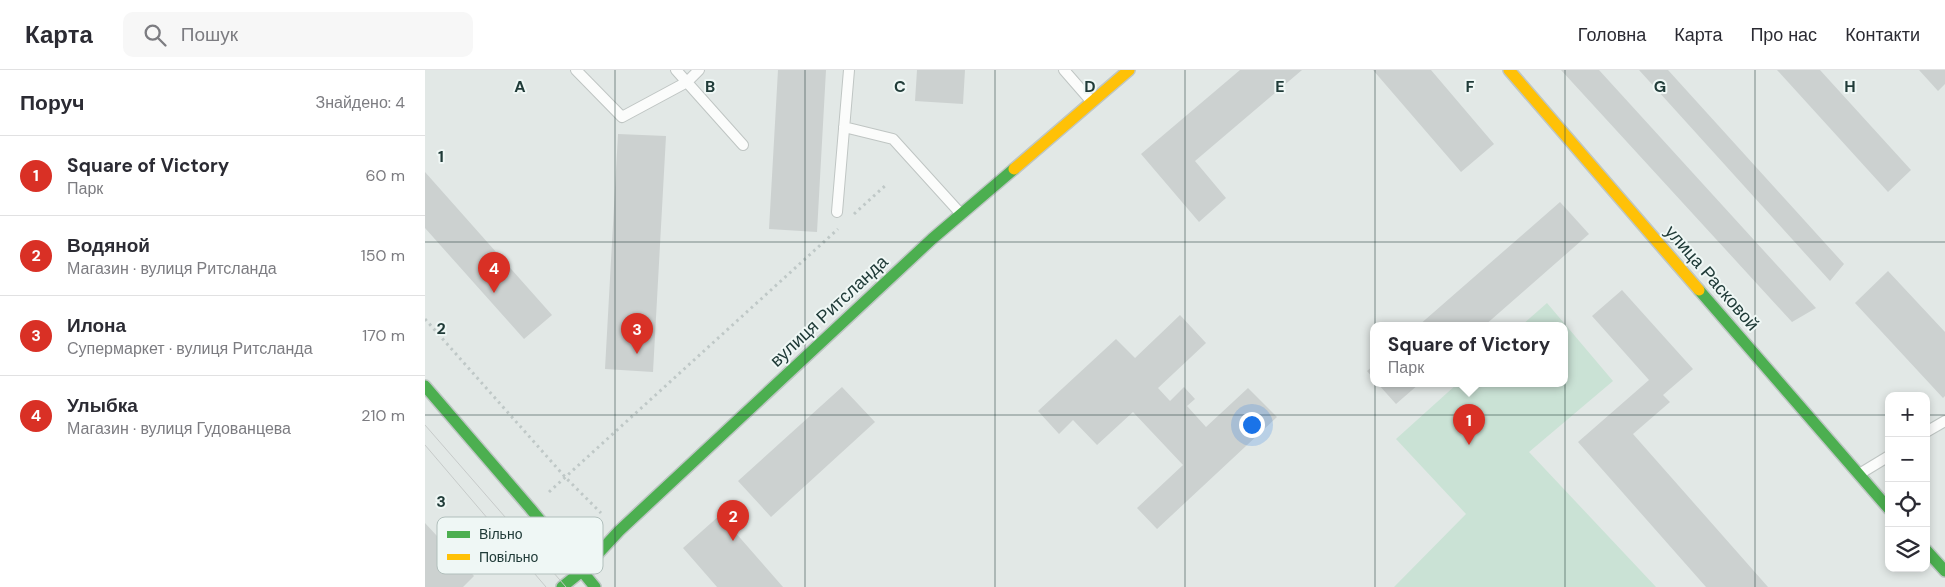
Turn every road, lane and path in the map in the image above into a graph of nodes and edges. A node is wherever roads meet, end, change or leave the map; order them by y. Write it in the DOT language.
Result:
graph roads {
  1 [pos="576,70"];
  2 [pos="676,70"];
  3 [pos="699,70"];
  4 [pos="849,70"];
  5 [pos="1064,70"];
  6 [pos="1129,70"];
  7 [pos="1509,70"];
  8 [pos="687,82"];
  9 [pos="1092,102"];
  10 [pos="844,127"];
  11 [pos="743,145"];
  12 [pos="887,184"];
  13 [pos="837,212"];
  14 [pos="961,214"];
  15 [pos="850,218"];
  16 [pos="843,224"];
  17 [pos="425,319"];
  18 [pos="425,386"];
  19 [pos="1945,421"];
  20 [pos="1930,430"];
  21 [pos="1885,458"];
  22 [pos="1858,475"];
  23 [pos="566,478"];
  24 [pos="1885,505"];
  25 [pos="530,508"];
  26 [pos="537,517"];
  27 [pos="619,531"];
  28 [pos="603,548"];
  29 [pos="1930,554"];
  30 [pos="1945,571"];
  31 [pos="577,574"];
  32 [pos="584,574"];
  33 [pos="562,587"];
  34 [pos="595,587"];
  1 -- 8 [label="lane"];
  2 -- 8 [label="lane"];
  3 -- 8 [label="lane"];
  4 -- 10 [label="lane"];
  5 -- 9 [label="lane"];
  6 -- 9 [label="street, вулиця Ритсланда"];
  7 -- 22 [label="street, улица Расковой"];
  8 -- 11 [label="lane"];
  9 -- 14 [label="street, вулиця Ритсланда"];
  10 -- 13 [label="lane"];
  10 -- 14 [label="lane"];
  12 -- 15 [label="path"];
  14 -- 27 [label="street, вулиця Ритсланда"];
  16 -- 23 [label="path"];
  17 -- 23 [label="path"];
  18 -- 25 [label="street"];
  19 -- 20 [label="lane"];
  21 -- 22 [label="lane"];
  22 -- 24 [label="street, улица Расковой"];
  23 -- 25 [label="path"];
  23 -- 27 [label="path"];
  25 -- 26 [label="street"];
  27 -- 28 [label="street, вулиця Ритсланда"];
  29 -- 30 [label="street"];
  31 -- 33 [label="street, вулиця Ритсланда"];
  32 -- 34 [label="street"];
}
